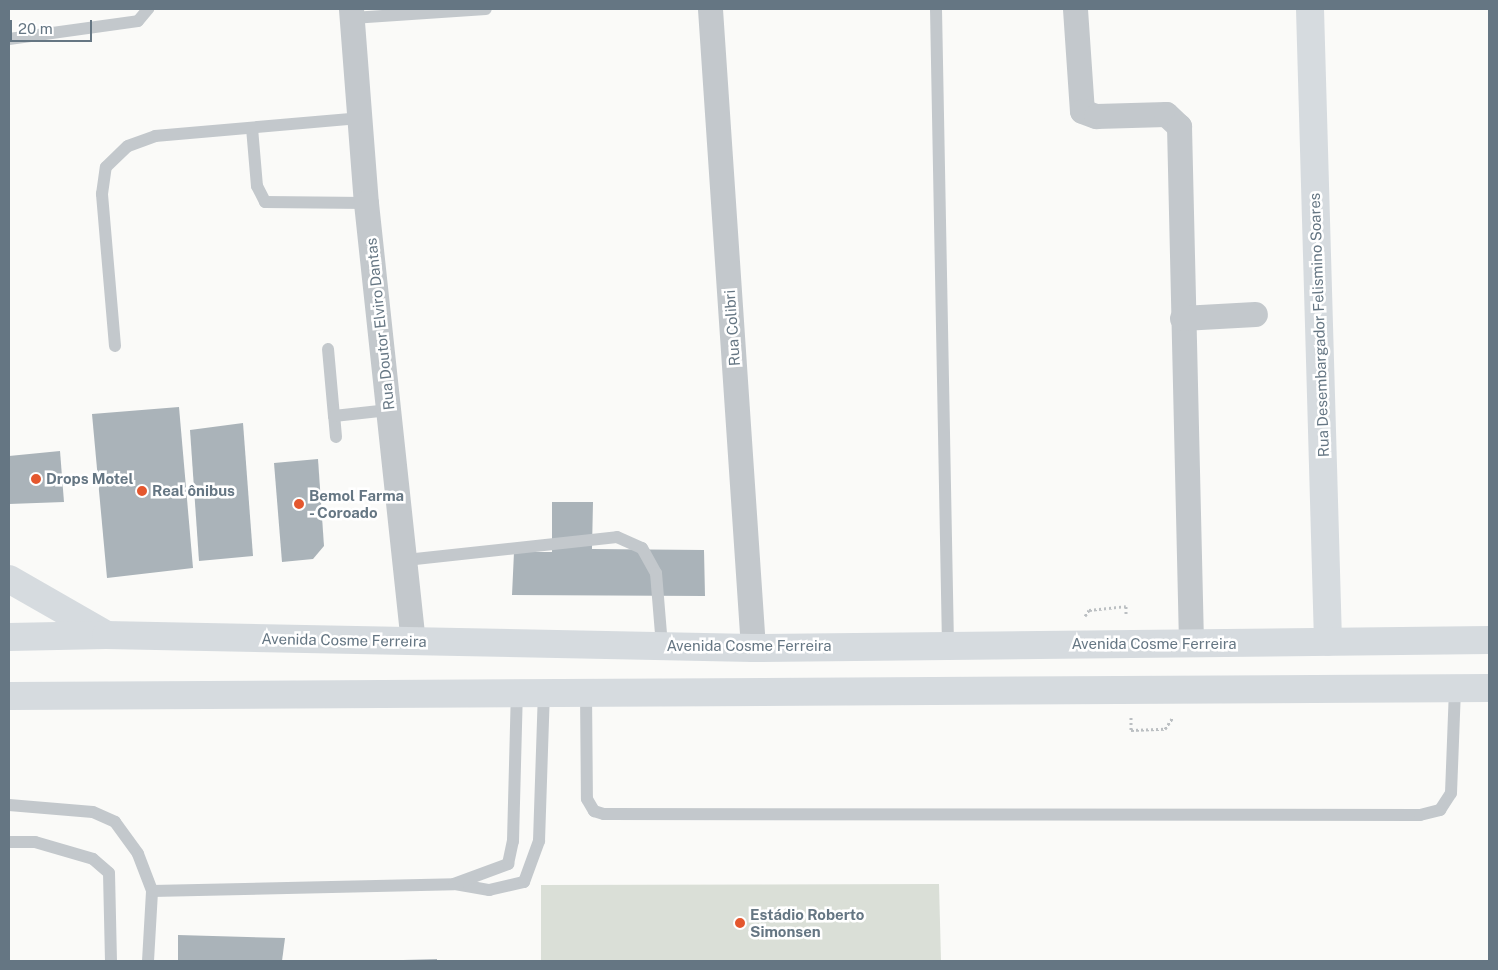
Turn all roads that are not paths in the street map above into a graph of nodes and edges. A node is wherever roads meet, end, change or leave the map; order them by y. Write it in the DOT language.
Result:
graph roads {
  1 [pos="148,9"];
  2 [pos="486,9"];
  3 [pos="710,9"];
  4 [pos="936,9"];
  5 [pos="1075,9"];
  6 [pos="1310,9"];
  7 [pos="352,14"];
  8 [pos="9,39"];
  9 [pos="359,118"];
  10 [pos="252,128"];
  11 [pos="366,203"];
  12 [pos="1255,314"];
  13 [pos="1182,318"];
  14 [pos="115,346"];
  15 [pos="328,349"];
  16 [pos="389,410"];
  17 [pos="334,416"];
  18 [pos="336,437"];
  19 [pos="406,560"];
  20 [pos="9,579"];
  21 [pos="106,635"];
  22 [pos="9,637"];
  23 [pos="413,640"];
  24 [pos="1489,640"];
  25 [pos="1328,642"];
  26 [pos="1190,644"];
  27 [pos="948,645"];
  28 [pos="662,646"];
  29 [pos="753,648"];
  30 [pos="1455,688"];
  31 [pos="1489,688"];
  32 [pos="586,692"];
  33 [pos="517,693"];
  34 [pos="544,693"];
  35 [pos="9,696"];
  36 [pos="9,805"];
  37 [pos="9,842"];
  38 [pos="454,884"];
  39 [pos="152,891"];
  40 [pos="111,961"];
  41 [pos="148,961"];
  1 -- 8 [label="lane"];
  2 -- 7 [label="lane"];
  3 -- 29 [label="street, Rua Colibri"];
  4 -- 27 [label="lane"];
  5 -- 13 [label="street"];
  6 -- 25 [label="main road, Rua Desembargador Felismino Soares"];
  7 -- 9 [label="street, Rua Doutor Elviro Dantas"];
  9 -- 10 [label="lane"];
  9 -- 11 [label="street, Rua Doutor Elviro Dantas"];
  10 -- 11 [label="lane"];
  10 -- 14 [label="lane"];
  11 -- 16 [label="street, Rua Doutor Elviro Dantas"];
  12 -- 13 [label="street"];
  13 -- 26 [label="street"];
  15 -- 17 [label="lane"];
  16 -- 17 [label="lane"];
  16 -- 19 [label="street, Rua Doutor Elviro Dantas"];
  17 -- 18 [label="lane"];
  19 -- 23 [label="street, Rua Doutor Elviro Dantas"];
  19 -- 28 [label="lane"];
  20 -- 21 [label="main road"];
  21 -- 22 [label="main road, Avenida Cosme Ferreira"];
  21 -- 23 [label="main road, Avenida Cosme Ferreira"];
  23 -- 28 [label="main road, Avenida Cosme Ferreira"];
  24 -- 25 [label="main road, Avenida Cosme Ferreira"];
  25 -- 26 [label="main road, Avenida Cosme Ferreira"];
  26 -- 27 [label="main road, Avenida Cosme Ferreira"];
  27 -- 29 [label="main road, Avenida Cosme Ferreira"];
  28 -- 29 [label="main road, Avenida Cosme Ferreira"];
  30 -- 31 [label="main road"];
  30 -- 32 [label="main road"];
  30 -- 32 [label="lane"];
  32 -- 34 [label="main road"];
  33 -- 34 [label="main road"];
  33 -- 35 [label="main road"];
  33 -- 38 [label="lane"];
  34 -- 38 [label="lane"];
  36 -- 39 [label="lane"];
  37 -- 40 [label="lane"];
  38 -- 39 [label="lane"];
  39 -- 41 [label="lane"];
}
